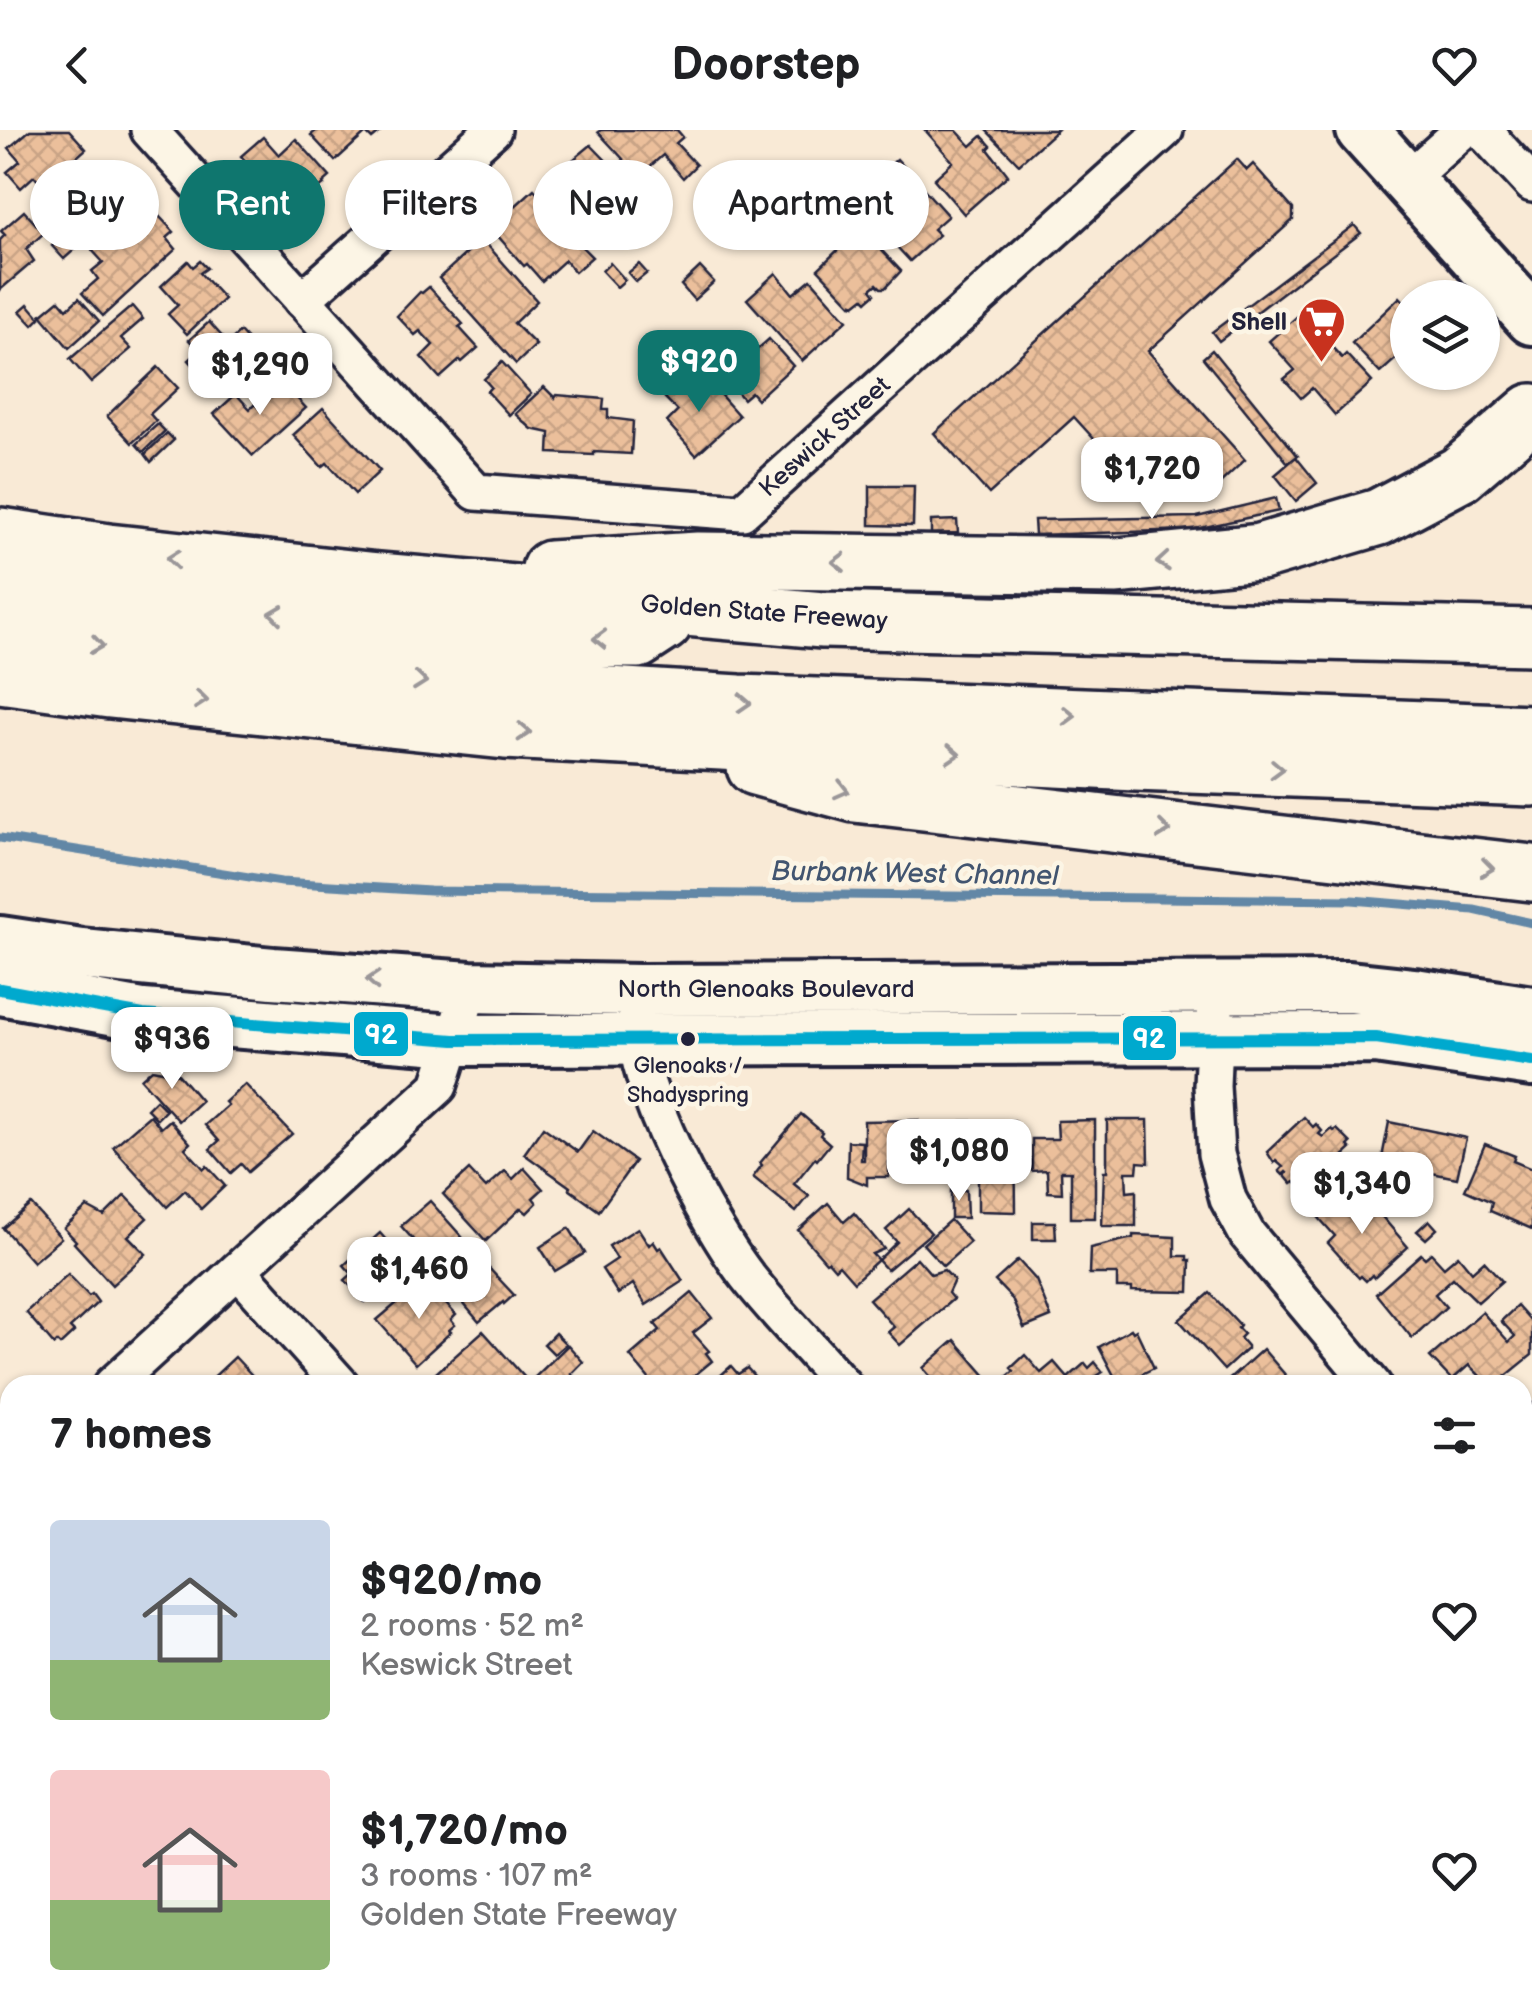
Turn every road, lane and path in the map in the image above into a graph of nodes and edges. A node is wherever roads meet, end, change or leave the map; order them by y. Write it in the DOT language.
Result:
graph roads {
  1 [pos="149,130"];
  2 [pos="493,130"];
  3 [pos="1165,130"];
  4 [pos="1362,130"];
  5 [pos="1463,130"];
  6 [pos="1482,130"];
  7 [pos="1407,180"];
  8 [pos="1532,184"];
  9 [pos="302,300"];
  10 [pos="1532,319"];
  11 [pos="1532,412"];
  12 [pos="0,536"];
  13 [pos="0,578"];
  14 [pos="370,580"];
  15 [pos="688,608"];
  16 [pos="0,632"];
  17 [pos="1532,637"];
  18 [pos="0,675"];
  19 [pos="1532,733"];
  20 [pos="646,739"];
  21 [pos="1532,778"];
  22 [pos="1532,873"];
  23 [pos="0,942"];
  24 [pos="470,987"];
  25 [pos="0,990"];
  26 [pos="639,990"];
  27 [pos="1532,1012"];
  28 [pos="1216,1013"];
  29 [pos="634,1039"];
  30 [pos="454,1040"];
  31 [pos="1532,1061"];
  32 [pos="238,1270"];
  33 [pos="123,1375"];
  34 [pos="332,1375"];
  35 [pos="835,1375"];
  36 [pos="1365,1375"];
  1 -- 9 [label="street, Keswick Street"];
  2 -- 9 [label="street"];
  3 -- 9 [label="street, Keswick Street"];
  4 -- 7 [label="main road"];
  5 -- 7 [label="street"];
  6 -- 8 [label="street"];
  7 -- 10 [label="main road"];
  11 -- 14 [label="highway, one-way"];
  14 -- 12 [label="highway, Golden State Freeway, one-way"];
  15 -- 13 [label="highway, one-way"];
  14 -- 15 [label="highway, Golden State Freeway"];
  15 -- 17 [label="highway, Golden State Freeway"];
  16 -- 19 [label="highway, one-way"];
  18 -- 20 [label="highway, one-way"];
  20 -- 21 [label="highway, one-way"];
  20 -- 22 [label="highway, one-way"];
  24 -- 23 [label="main road, North Glenoaks Boulevard, one-way"];
  24 -- 26 [label="main road, North Glenoaks Boulevard"];
  24 -- 30 [label="street"];
  25 -- 30 [label="main road, North Glenoaks Boulevard"];
  26 -- 28 [label="main road, North Glenoaks Boulevard"];
  26 -- 29 [label="street"];
  27 -- 28 [label="main road, North Glenoaks Boulevard"];
  28 -- 29 [label="main road, North Glenoaks Boulevard"];
  28 -- 31 [label="main road, North Glenoaks Boulevard"];
  28 -- 36 [label="street"];
  29 -- 30 [label="main road, North Glenoaks Boulevard"];
  29 -- 35 [label="street"];
  30 -- 32 [label="street"];
  32 -- 33 [label="street"];
  32 -- 34 [label="street"];
}
